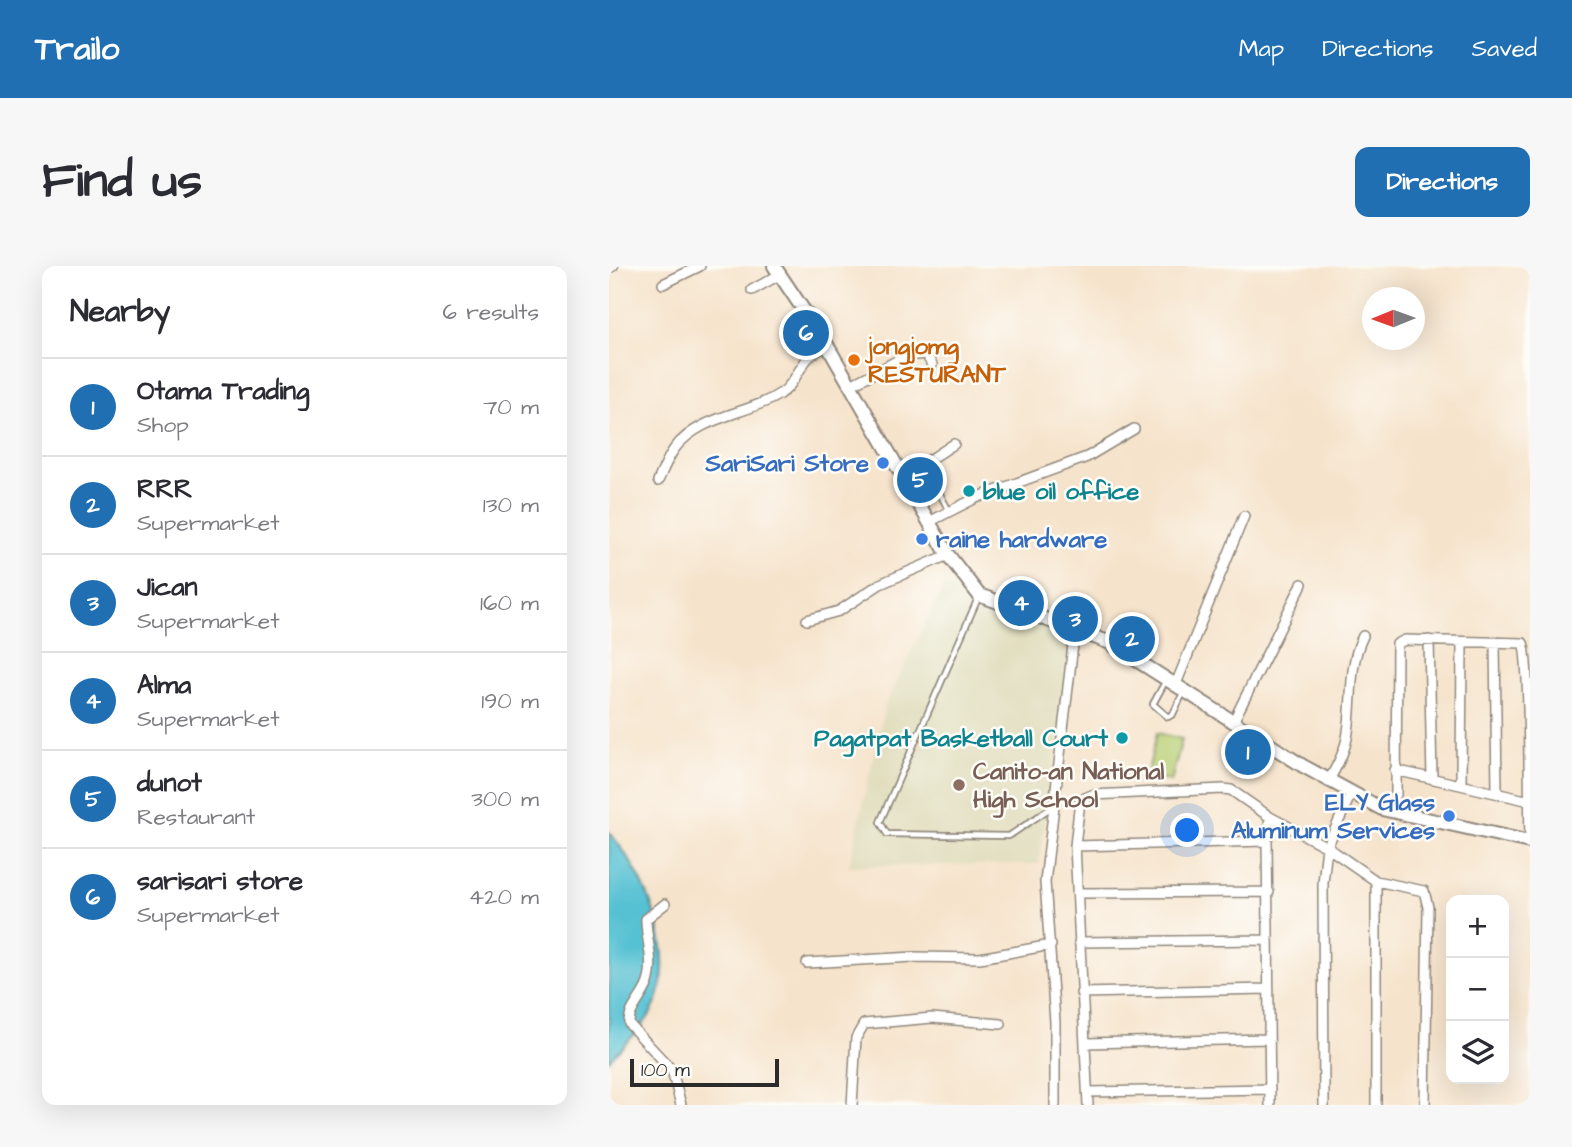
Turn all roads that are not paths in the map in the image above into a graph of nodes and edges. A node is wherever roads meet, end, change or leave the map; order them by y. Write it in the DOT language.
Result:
graph roads {
  1 [pos="700,266"];
  2 [pos="776,270"];
  3 [pos="663,284"];
  4 [pos="752,290"];
  5 [pos="827,345"];
  6 [pos="932,365"];
  7 [pos="849,386"];
  8 [pos="1134,429"];
  9 [pos="954,444"];
  10 [pos="902,478"];
  11 [pos="658,481"];
  12 [pos="918,503"];
  13 [pos="949,512"];
  14 [pos="1244,516"];
  15 [pos="929,522"];
  16 [pos="948,555"];
  17 [pos="1302,584"];
  18 [pos="979,595"];
  19 [pos="807,620"];
  20 [pos="1075,628"];
  21 [pos="1363,636"];
  22 [pos="1429,640"];
  23 [pos="1462,642"];
  24 [pos="1495,642"];
  25 [pos="1176,684"];
  26 [pos="1530,697"];
  27 [pos="1233,722"];
  28 [pos="1530,734"];
  29 [pos="1395,770"];
  30 [pos="1530,770"];
  31 [pos="1432,779"];
  32 [pos="1328,782"];
  33 [pos="1461,785"];
  34 [pos="1497,792"];
  35 [pos="1351,794"];
  36 [pos="1396,795"];
  37 [pos="1530,801"];
  38 [pos="1052,807"];
  39 [pos="1270,817"];
  40 [pos="1267,841"];
  41 [pos="1530,843"];
  42 [pos="1075,846"];
  43 [pos="1327,847"];
  44 [pos="1376,881"];
  45 [pos="1269,892"];
  46 [pos="1077,893"];
  47 [pos="665,904"];
  48 [pos="1267,940"];
  49 [pos="1079,942"];
  50 [pos="1051,945"];
  51 [pos="807,963"];
  52 [pos="1268,989"];
  53 [pos="1081,993"];
  54 [pos="1001,1024"];
  55 [pos="1269,1039"];
  56 [pos="1085,1042"];
  57 [pos="1270,1089"];
  58 [pos="1088,1092"];
  59 [pos="681,1105"];
  60 [pos="852,1105"];
  61 [pos="1055,1105"];
  62 [pos="1088,1105"];
  63 [pos="1270,1105"];
  64 [pos="1324,1105"];
  65 [pos="1376,1105"];
  66 [pos="1425,1105"];
  1 -- 3 [label="street"];
  2 -- 4 [label="street"];
  2 -- 5 [label="street"];
  5 -- 7 [label="street"];
  5 -- 11 [label="street"];
  6 -- 7 [label="street"];
  7 -- 10 [label="street"];
  8 -- 13 [label="street"];
  9 -- 10 [label="street"];
  10 -- 12 [label="street"];
  12 -- 13 [label="lane"];
  12 -- 15 [label="street"];
  13 -- 15 [label="street"];
  14 -- 25 [label="street"];
  15 -- 16 [label="street"];
  16 -- 18 [label="street"];
  16 -- 19 [label="street"];
  17 -- 27 [label="street"];
  18 -- 20 [label="street"];
  18 -- 38 [label="lane"];
  20 -- 25 [label="street"];
  20 -- 38 [label="street"];
  21 -- 32 [label="street"];
  22 -- 23 [label="street"];
  22 -- 29 [label="street"];
  22 -- 31 [label="street"];
  23 -- 24 [label="street"];
  23 -- 33 [label="street"];
  24 -- 26 [label="street"];
  24 -- 34 [label="street"];
  25 -- 25 [label="lane"];
  25 -- 27 [label="street"];
  26 -- 28 [label="street"];
  27 -- 32 [label="street"];
  28 -- 30 [label="street"];
  29 -- 31 [label="street"];
  29 -- 36 [label="street"];
  30 -- 37 [label="street"];
  31 -- 33 [label="street"];
  32 -- 35 [label="street"];
  33 -- 34 [label="street"];
  34 -- 37 [label="street"];
  35 -- 41 [label="street"];
  35 -- 43 [label="street"];
  37 -- 41 [label="street"];
  38 -- 50 [label="street"];
  39 -- 40 [label="street"];
  39 -- 42 [label="street"];
  39 -- 43 [label="street"];
  40 -- 42 [label="street"];
  40 -- 45 [label="street"];
  42 -- 46 [label="street"];
  43 -- 44 [label="street"];
  43 -- 64 [label="street"];
  44 -- 65 [label="street"];
  44 -- 66 [label="street"];
  45 -- 46 [label="street"];
  45 -- 48 [label="street"];
  46 -- 49 [label="street"];
  47 -- 59 [label="street"];
  48 -- 49 [label="street"];
  48 -- 52 [label="street"];
  49 -- 53 [label="street"];
  50 -- 51 [label="street"];
  50 -- 61 [label="street"];
  52 -- 53 [label="street"];
  52 -- 55 [label="street"];
  53 -- 56 [label="street"];
  54 -- 60 [label="street"];
  55 -- 56 [label="street"];
  55 -- 57 [label="street"];
  56 -- 58 [label="street"];
  57 -- 58 [label="street"];
  57 -- 63 [label="street"];
  58 -- 62 [label="street"];
}
